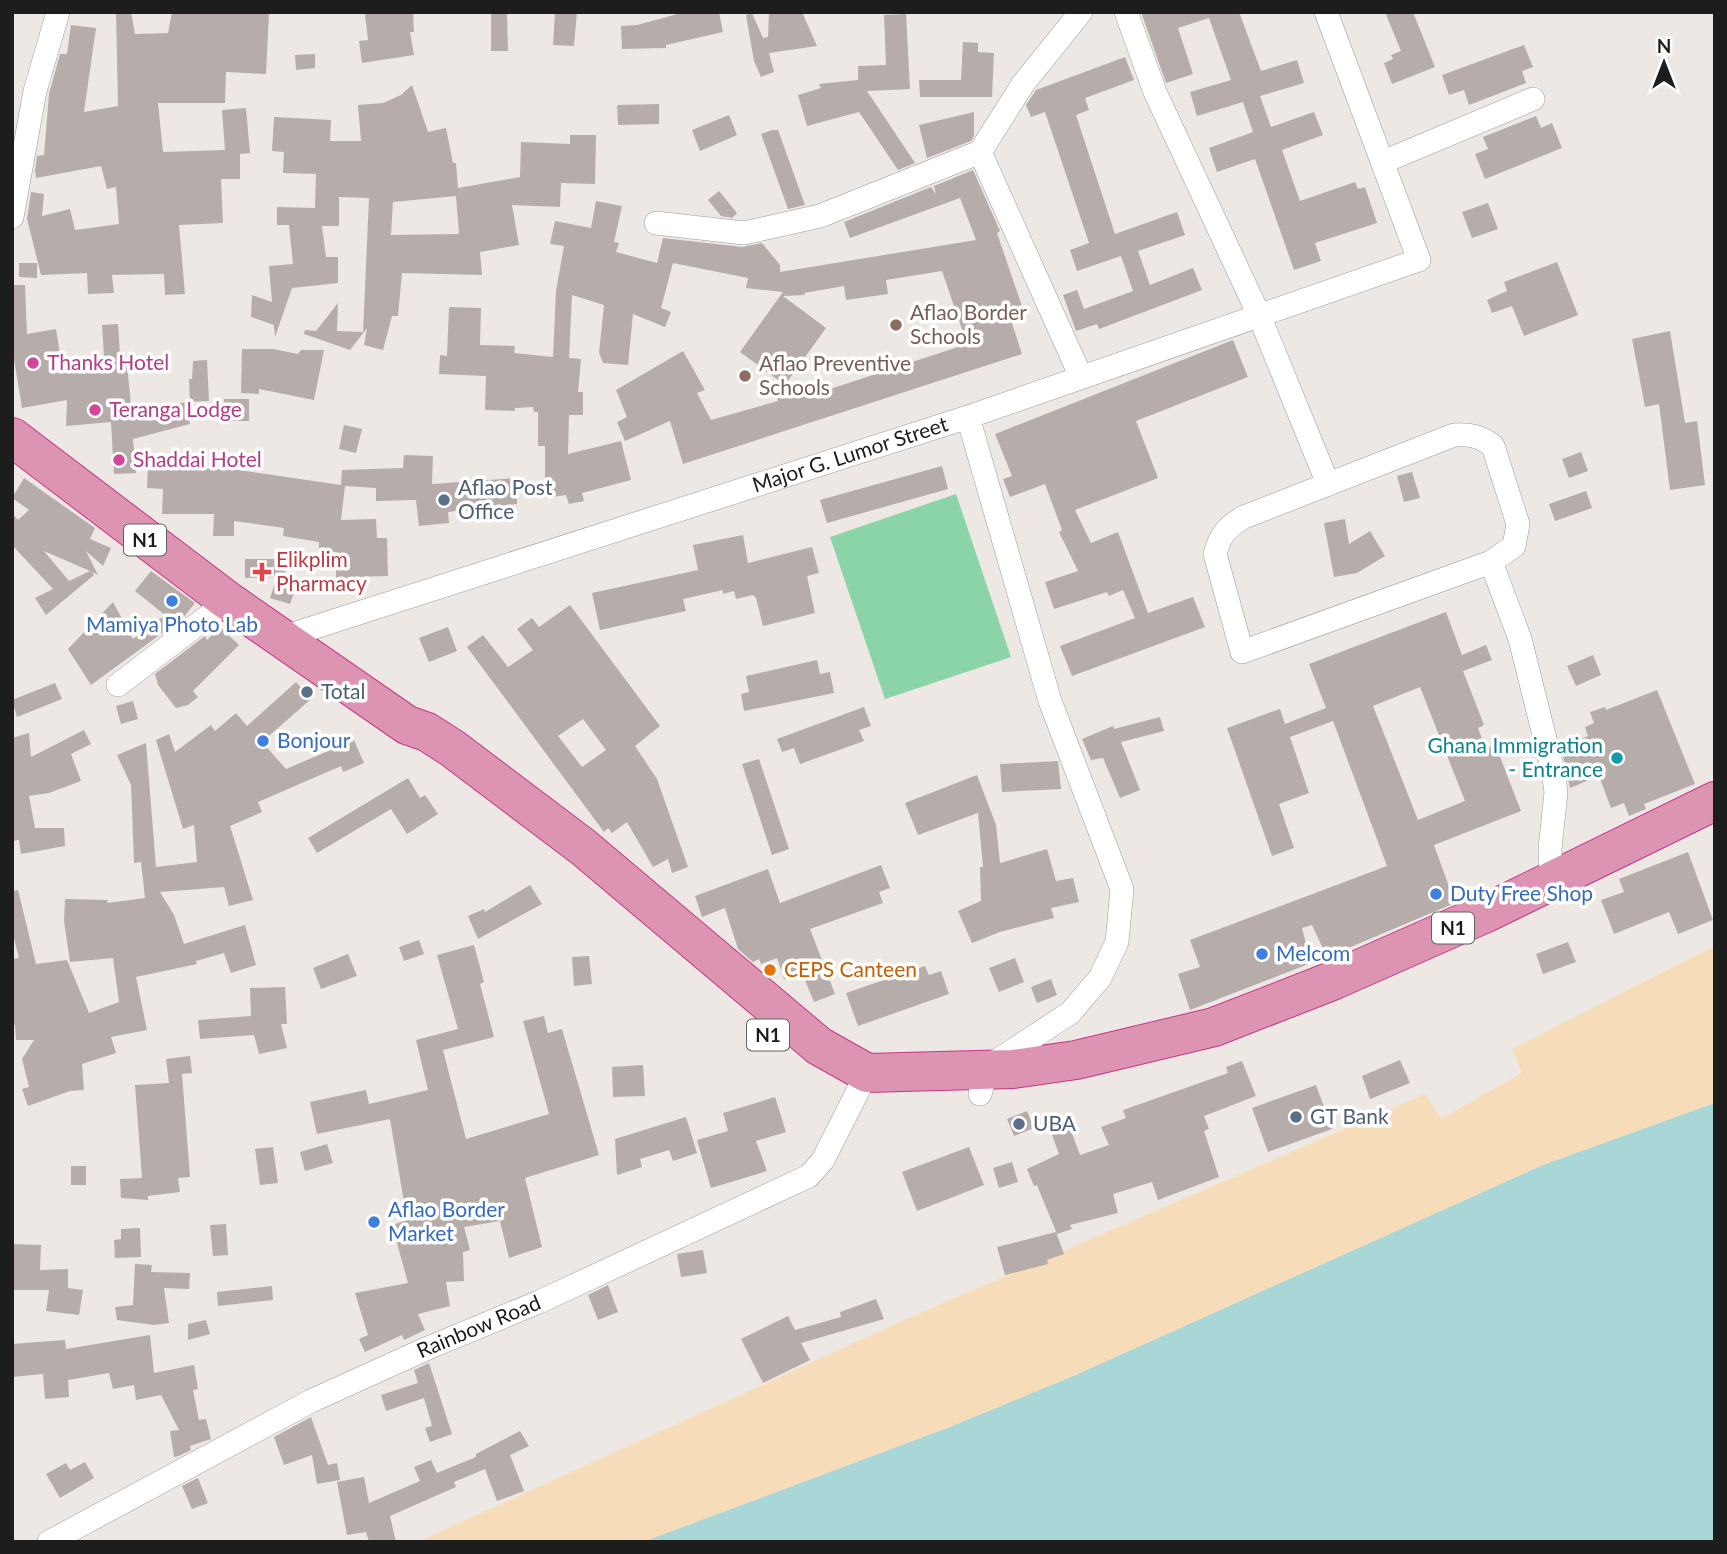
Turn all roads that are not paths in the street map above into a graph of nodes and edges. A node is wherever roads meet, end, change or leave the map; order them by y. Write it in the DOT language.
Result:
graph roads {
  1 [pos="58,12"];
  2 [pos="1081,12"];
  3 [pos="1126,12"];
  4 [pos="1326,12"];
  5 [pos="1532,99"];
  6 [pos="980,152"];
  7 [pos="1382,162"];
  8 [pos="12,217"];
  9 [pos="656,223"];
  10 [pos="1259,315"];
  11 [pos="1081,377"];
  12 [pos="968,417"];
  13 [pos="12,437"];
  14 [pos="1328,484"];
  15 [pos="1491,562"];
  16 [pos="228,601"];
  17 [pos="281,638"];
  18 [pos="118,685"];
  19 [pos="1702,817"];
  20 [pos="1551,892"];
  21 [pos="983,1082"];
  22 [pos="861,1084"];
  23 [pos="49,1542"];
  1 -- 8 [label="street"];
  2 -- 6 [label="street"];
  3 -- 10 [label="street"];
  4 -- 7 [label="street"];
  5 -- 7 [label="street"];
  6 -- 9 [label="street"];
  6 -- 11 [label="street"];
  7 -- 10 [label="street, Major G. Lumor Street"];
  10 -- 11 [label="street, Major G. Lumor Street"];
  10 -- 14 [label="street"];
  11 -- 12 [label="street, Major G. Lumor Street"];
  12 -- 17 [label="street, Major G. Lumor Street"];
  12 -- 21 [label="street"];
  13 -- 16 [label="highway, N1"];
  14 -- 15 [label="street"];
  14 -- 15 [label="street"];
  15 -- 20 [label="street"];
  16 -- 17 [label="highway, N1"];
  16 -- 18 [label="street"];
  17 -- 22 [label="highway, N1"];
  19 -- 20 [label="highway, N1"];
  20 -- 21 [label="highway, N1"];
  21 -- 22 [label="highway, N1"];
  22 -- 23 [label="street, Rainbow Road"];
}
